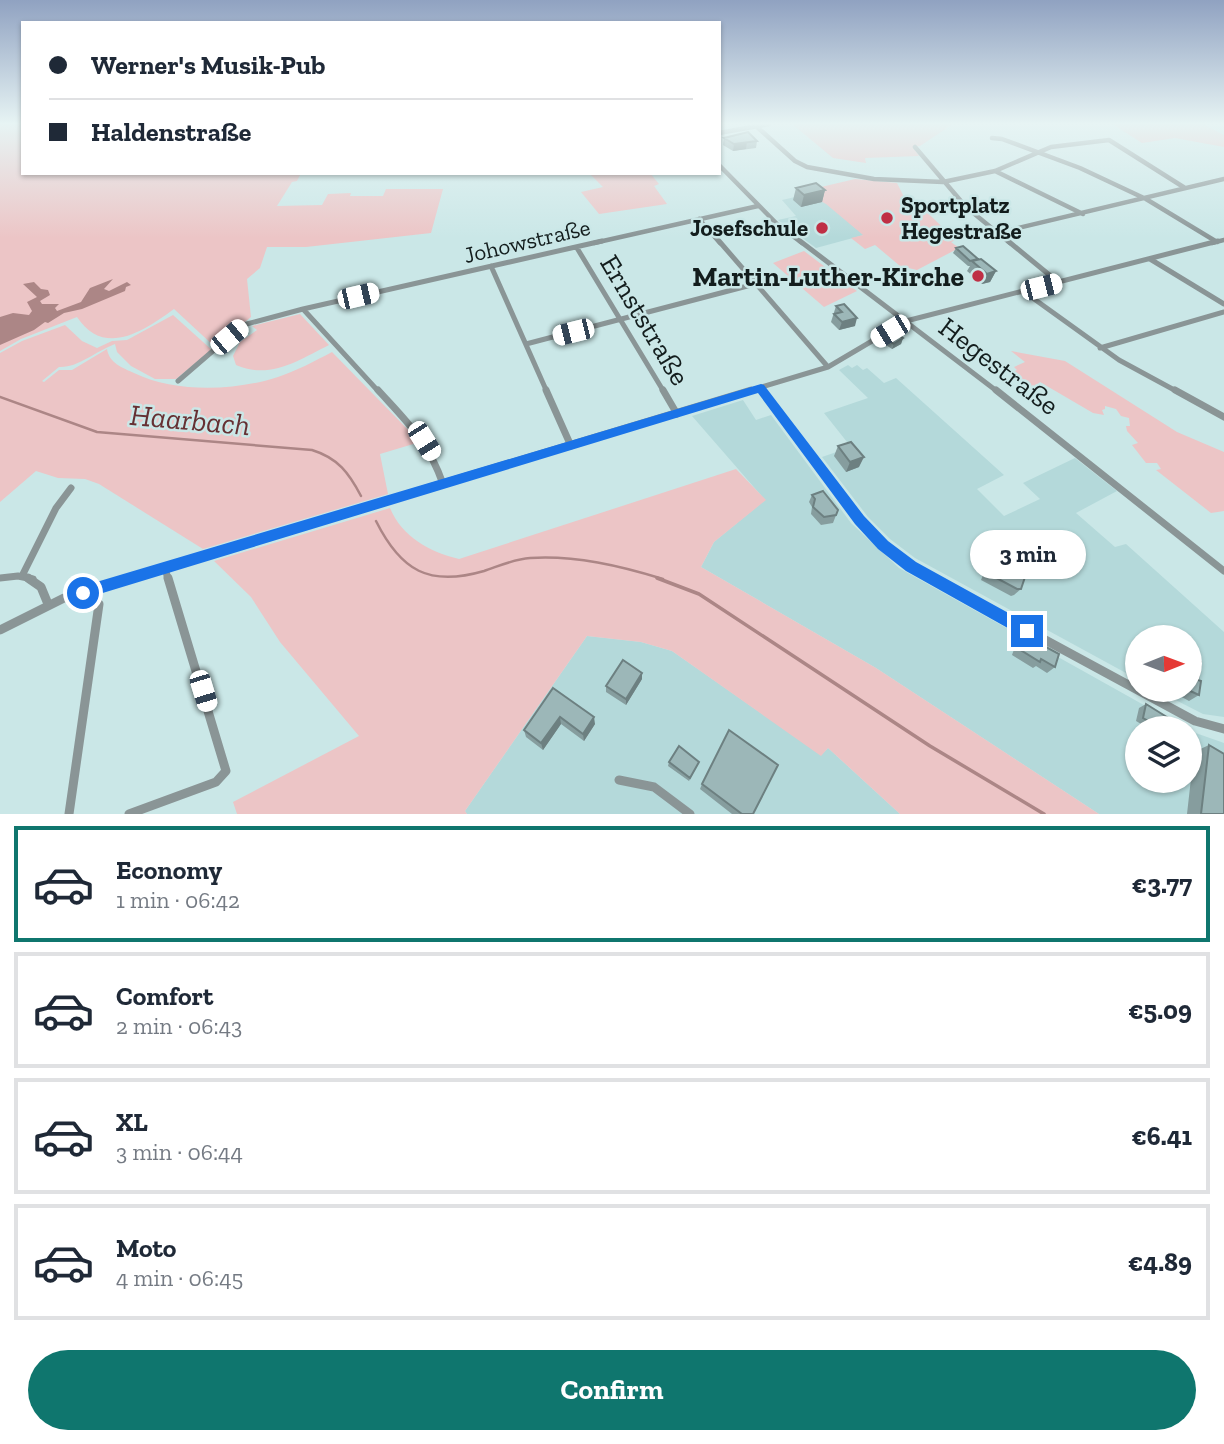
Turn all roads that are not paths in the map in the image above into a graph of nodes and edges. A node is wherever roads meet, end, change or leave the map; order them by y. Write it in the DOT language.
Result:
graph roads {
  1 [pos="797,162"];
  2 [pos="927,162"];
  3 [pos="1015,162"];
  4 [pos="1060,162"];
  5 [pos="1143,162"];
  6 [pos="721,167"];
  7 [pos="995,171"];
  8 [pos="1224,179"];
  9 [pos="943,182"];
  10 [pos="1185,188"];
  11 [pos="1146,199"];
  12 [pos="758,206"];
  13 [pos="1083,215"];
  14 [pos="699,219"];
  15 [pos="998,233"];
  16 [pos="1224,240"];
  17 [pos="1217,242"];
  18 [pos="577,248"];
  19 [pos="1150,259"];
  20 [pos="491,267"];
  21 [pos="1058,282"];
  22 [pos="755,284"];
  23 [pos="1023,291"];
  24 [pos="1224,304"];
  25 [pos="303,309"];
  26 [pos="1224,312"];
  27 [pos="621,320"];
  28 [pos="906,321"];
  29 [pos="526,344"];
  30 [pos="1100,348"];
  31 [pos="828,367"];
  32 [pos="178,381"];
  33 [pos="761,388"];
  34 [pos="677,414"];
  35 [pos="1224,417"];
  36 [pos="571,446"];
  37 [pos="443,484"];
  38 [pos="71,488"];
  39 [pos="165,568"];
  40 [pos="1224,571"];
  41 [pos="22,576"];
  42 [pos="0,578"];
  43 [pos="48,604"];
  44 [pos="99,604"];
  45 [pos="0,630"];
  46 [pos="1224,729"];
  47 [pos="619,780"];
  48 [pos="69,814"];
  49 [pos="129,814"];
  50 [pos="690,814"];
  1 -- 9 [label="street"];
  2 -- 9 [label="street"];
  3 -- 7 [label="street"];
  4 -- 11 [label="street"];
  5 -- 10 [label="street"];
  6 -- 12 [label="street, Hegestraße"];
  7 -- 9 [label="street"];
  7 -- 13 [label="street"];
  8 -- 10 [label="street"];
  9 -- 15 [label="street"];
  10 -- 11 [label="street"];
  11 -- 13 [label="street"];
  11 -- 17 [label="street"];
  12 -- 14 [label="street, Johowstraße"];
  12 -- 28 [label="street, Hegestraße"];
  13 -- 15 [label="street"];
  14 -- 18 [label="street, Johowstraße"];
  14 -- 22 [label="street"];
  15 -- 21 [label="street"];
  16 -- 17 [label="street"];
  17 -- 19 [label="street"];
  18 -- 20 [label="street, Johowstraße"];
  18 -- 27 [label="street, Ernststraße"];
  19 -- 21 [label="street"];
  19 -- 24 [label="street"];
  20 -- 25 [label="street, Johowstraße"];
  20 -- 29 [label="street"];
  21 -- 23 [label="street"];
  22 -- 27 [label="street"];
  22 -- 31 [label="street"];
  23 -- 28 [label="street"];
  23 -- 30 [label="street"];
  25 -- 32 [label="street, Johowstraße"];
  25 -- 37 [label="street"];
  26 -- 30 [label="street"];
  27 -- 29 [label="street"];
  27 -- 34 [label="street, Ernststraße"];
  28 -- 31 [label="street"];
  28 -- 40 [label="street, Hegestraße"];
  29 -- 36 [label="street"];
  30 -- 35 [label="street"];
  31 -- 33 [label="street"];
  33 -- 34 [label="street"];
  33 -- 46 [label="street"];
  34 -- 36 [label="street"];
  36 -- 37 [label="street"];
  37 -- 39 [label="street"];
  38 -- 41 [label="street"];
  39 -- 43 [label="street"];
  39 -- 49 [label="street"];
  41 -- 42 [label="street"];
  41 -- 43 [label="street"];
  43 -- 45 [label="street"];
  44 -- 48 [label="street"];
  47 -- 50 [label="street"];
}
